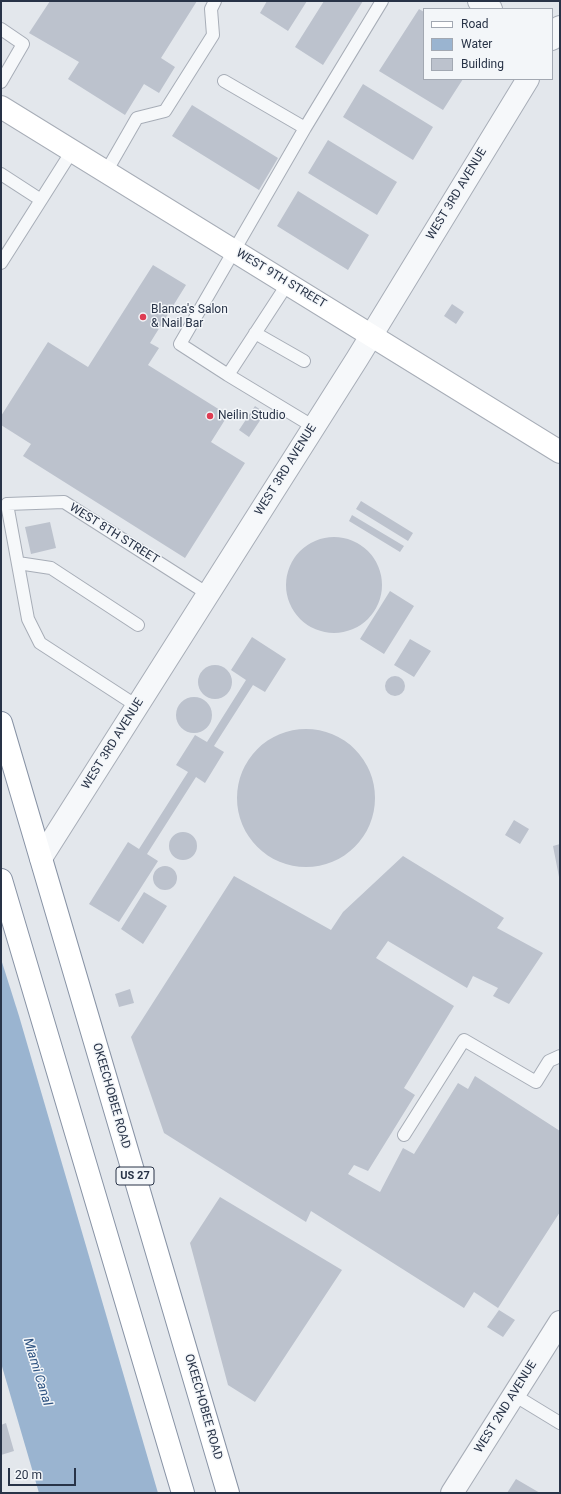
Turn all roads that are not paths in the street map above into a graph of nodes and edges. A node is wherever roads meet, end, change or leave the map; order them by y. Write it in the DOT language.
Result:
graph roads {
  1 [pos="215,1"];
  2 [pos="382,1"];
  3 [pos="479,1"];
  4 [pos="490,8"];
  5 [pos="560,27"];
  6 [pos="1,29"];
  7 [pos="553,38"];
  8 [pos="527,80"];
  9 [pos="224,81"];
  10 [pos="1,82"];
  11 [pos="1,107"];
  12 [pos="305,128"];
  13 [pos="72,151"];
  14 [pos="106,172"];
  15 [pos="3,179"];
  16 [pos="41,200"];
  17 [pos="233,250"];
  18 [pos="1,263"];
  19 [pos="288,283"];
  20 [pos="255,333"];
  21 [pos="372,335"];
  22 [pos="304,361"];
  23 [pos="228,375"];
  24 [pos="314,427"];
  25 [pos="560,452"];
  26 [pos="18,563"];
  27 [pos="208,594"];
  28 [pos="138,625"];
  29 [pos="137,706"];
  30 [pos="1,723"];
  31 [pos="41,858"];
  32 [pos="1,880"];
  33 [pos="560,1056"];
  34 [pos="404,1135"];
  35 [pos="560,1322"];
  36 [pos="514,1395"];
  37 [pos="560,1423"];
  38 [pos="183,1493"];
  39 [pos="228,1493"];
  40 [pos="452,1493"];
  1 -- 14 [label="lane"];
  2 -- 12 [label="lane"];
  3 -- 4 [label="street"];
  5 -- 7 [label="street"];
  6 -- 10 [label="lane"];
  8 -- 21 [label="street, WEST 3RD AVENUE"];
  9 -- 12 [label="lane"];
  11 -- 13 [label="main road, WEST 9TH STREET"];
  12 -- 17 [label="lane"];
  13 -- 14 [label="main road, WEST 9TH STREET"];
  13 -- 16 [label="lane"];
  14 -- 17 [label="main road, WEST 9TH STREET"];
  15 -- 16 [label="lane"];
  16 -- 18 [label="lane"];
  17 -- 19 [label="main road, WEST 9TH STREET"];
  17 -- 23 [label="lane"];
  19 -- 20 [label="lane"];
  19 -- 21 [label="main road, WEST 9TH STREET"];
  20 -- 22 [label="lane"];
  20 -- 23 [label="lane"];
  21 -- 24 [label="street, WEST 3RD AVENUE"];
  21 -- 25 [label="main road, WEST 9TH STREET"];
  23 -- 24 [label="lane"];
  24 -- 27 [label="street, WEST 3RD AVENUE"];
  26 -- 27 [label="lane, WEST 8TH STREET"];
  26 -- 28 [label="lane"];
  26 -- 29 [label="lane, WEST 8TH STREET"];
  27 -- 29 [label="street, WEST 3RD AVENUE"];
  29 -- 31 [label="street, WEST 3RD AVENUE"];
  30 -- 31 [label="main road, OKEECHOBEE ROAD / US 27"];
  31 -- 39 [label="main road, OKEECHOBEE ROAD / US 27"];
  32 -- 38 [label="main road"];
  33 -- 34 [label="lane"];
  35 -- 36 [label="street, WEST 2ND AVENUE"];
  36 -- 37 [label="lane"];
  36 -- 40 [label="street, WEST 2ND AVENUE"];
}
